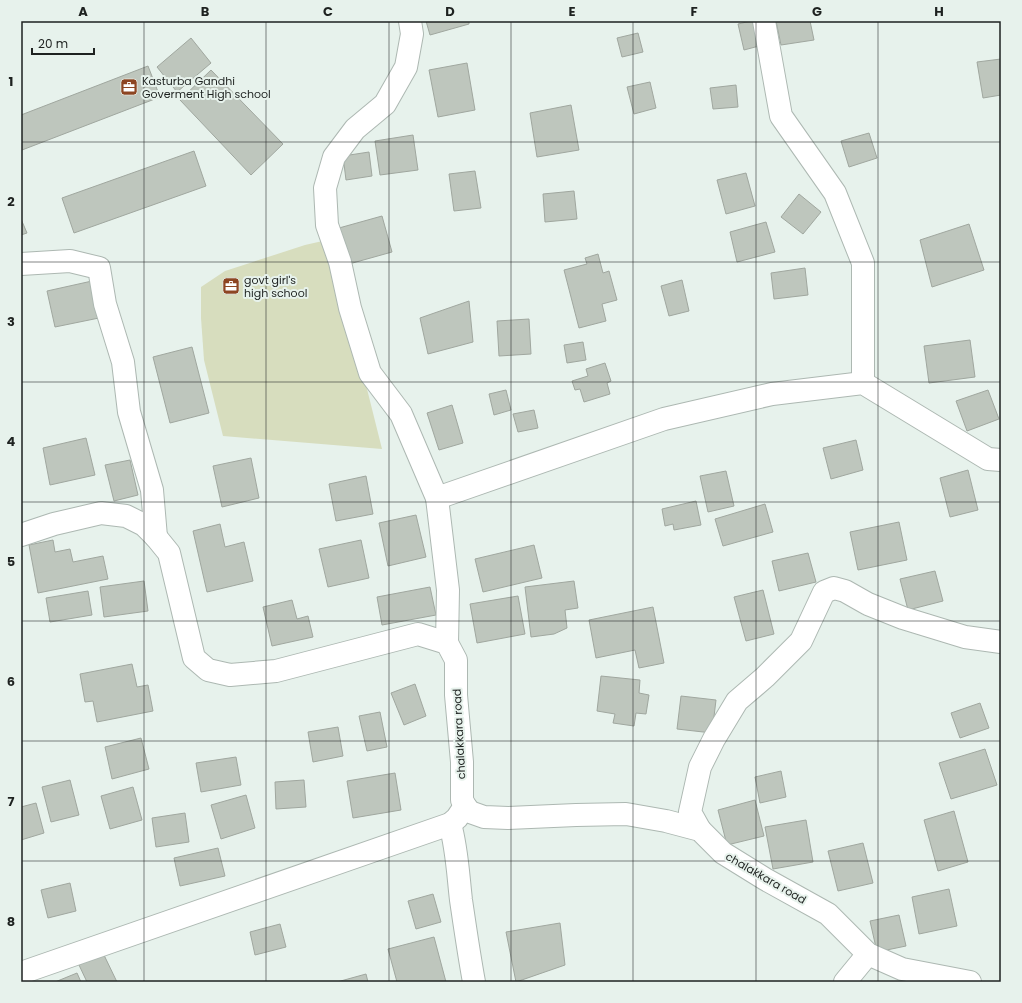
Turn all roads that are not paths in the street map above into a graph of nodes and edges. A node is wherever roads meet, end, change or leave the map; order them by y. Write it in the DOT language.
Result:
graph roads {
  1 [pos="410,21"];
  2 [pos="764,21"];
  3 [pos="21,264"];
  4 [pos="863,383"];
  5 [pos="1001,460"];
  6 [pos="437,498"];
  7 [pos="21,535"];
  8 [pos="156,537"];
  9 [pos="1001,642"];
  10 [pos="446,643"];
  11 [pos="465,806"];
  12 [pos="450,824"];
  13 [pos="700,830"];
  14 [pos="868,954"];
  15 [pos="21,973"];
  16 [pos="474,982"];
  17 [pos="845,982"];
  18 [pos="970,982"];
  1 -- 6 [label="street"];
  2 -- 4 [label="street"];
  3 -- 8 [label="street"];
  4 -- 5 [label="street"];
  4 -- 6 [label="street"];
  6 -- 10 [label="street"];
  7 -- 8 [label="street"];
  8 -- 10 [label="street"];
  9 -- 13 [label="street"];
  10 -- 11 [label="street, chalakkara road"];
  11 -- 12 [label="street"];
  11 -- 13 [label="street"];
  12 -- 15 [label="street"];
  12 -- 16 [label="street"];
  13 -- 14 [label="street, chalakkara road"];
  14 -- 17 [label="street"];
  14 -- 18 [label="street, chalakkara road"];
}
